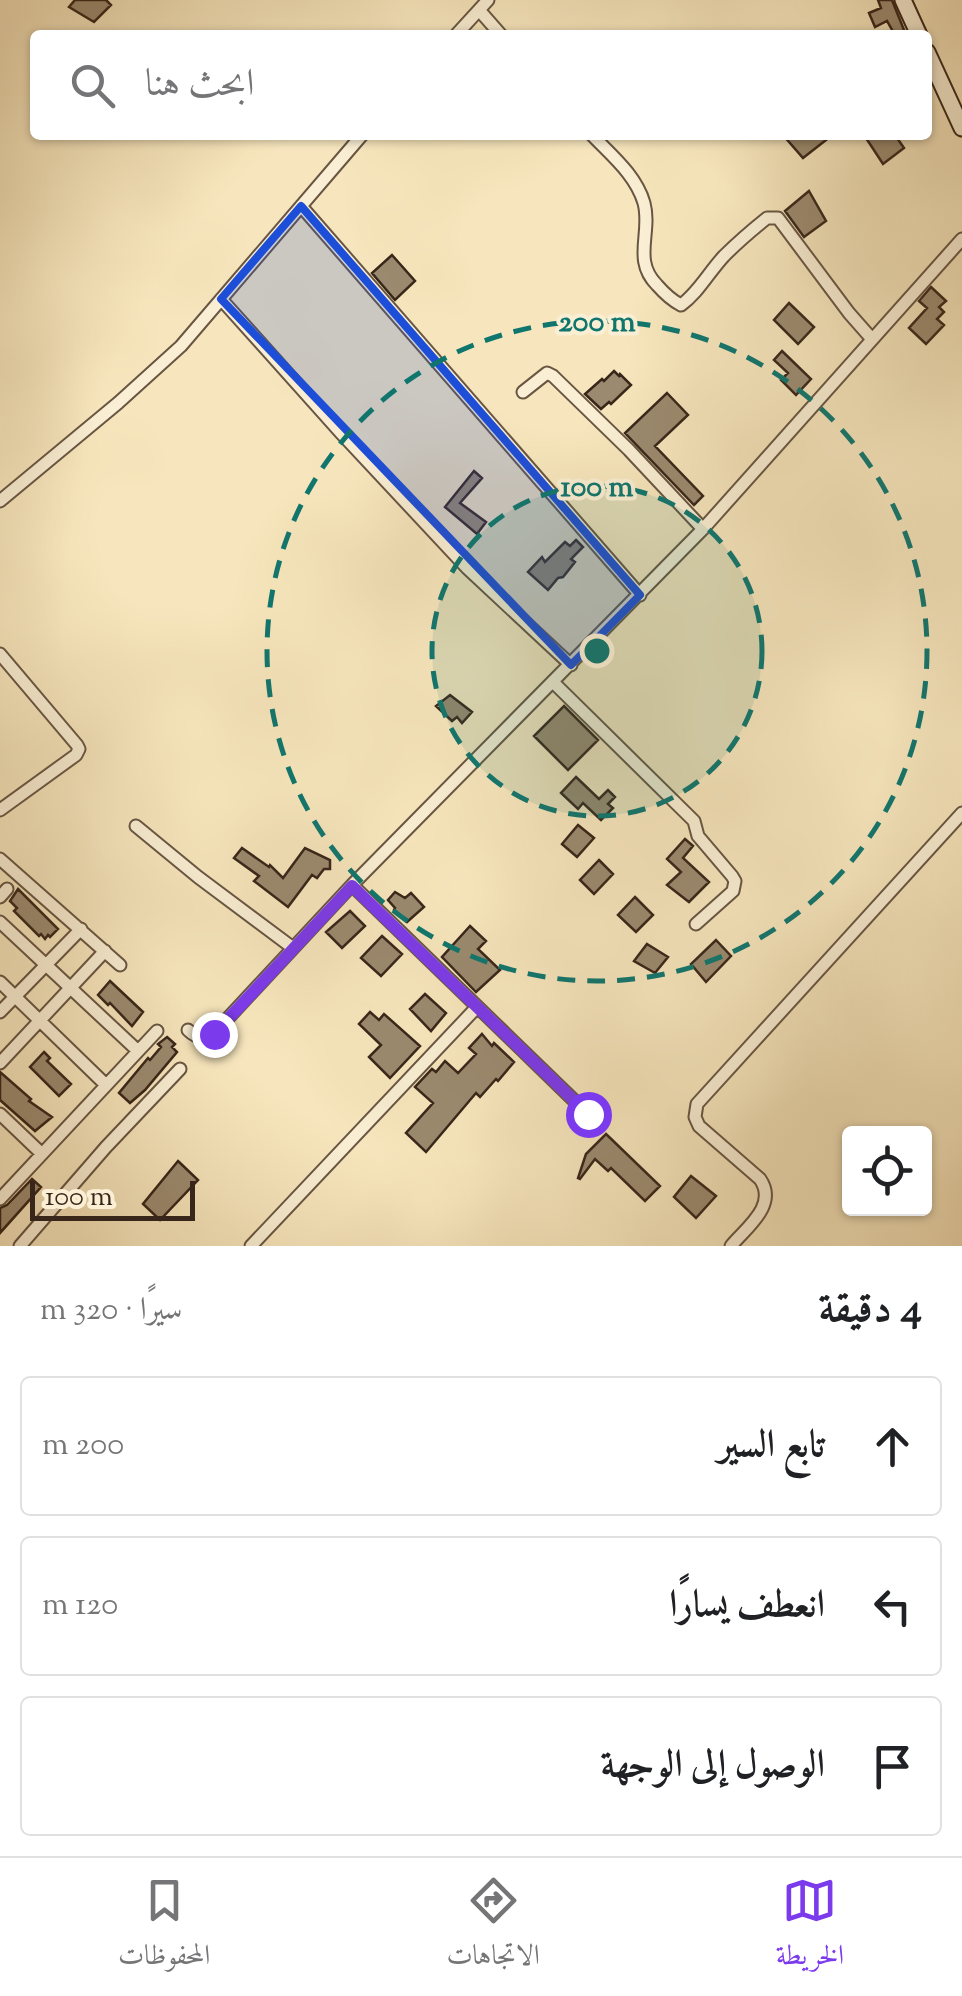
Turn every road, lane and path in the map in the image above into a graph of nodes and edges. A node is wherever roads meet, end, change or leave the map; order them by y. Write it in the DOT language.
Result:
graph roads {
  1 [pos="902,0"];
  2 [pos="483,5"];
  3 [pos="460,30"];
  4 [pos="498,30"];
  5 [pos="917,30"];
  6 [pos="932,63"];
  7 [pos="962,128"];
  8 [pos="358,140"];
  9 [pos="597,140"];
  10 [pos="301,206"];
  11 [pos="962,239"];
  12 [pos="221,299"];
  13 [pos="871,338"];
  14 [pos="523,392"];
  15 [pos="0,500"];
  16 [pos="704,529"];
  17 [pos="640,596"];
  18 [pos="0,654"];
  19 [pos="572,665"];
  20 [pos="554,682"];
  21 [pos="0,810"];
  22 [pos="962,813"];
  23 [pos="136,826"];
  24 [pos="0,860"];
  25 [pos="352,886"];
  26 [pos="0,922"];
  27 [pos="696,924"];
  28 [pos="81,929"];
  29 [pos="293,948"];
  30 [pos="105,951"];
  31 [pos="46,965"];
  32 [pos="120,965"];
  33 [pos="0,982"];
  34 [pos="71,988"];
  35 [pos="15,997"];
  36 [pos="477,1007"];
  37 [pos="0,1012"];
  38 [pos="40,1020"];
  39 [pos="188,1030"];
  40 [pos="157,1031"];
  41 [pos="138,1051"];
  42 [pos="0,1062"];
  43 [pos="180,1069"];
  44 [pos="106,1085"];
  45 [pos="0,1114"];
  46 [pos="588,1114"];
  47 [pos="42,1154"];
  48 [pos="0,1200"];
  49 [pos="20,1246"];
  50 [pos="252,1246"];
  51 [pos="731,1246"];
  1 -- 5 [label="main road"];
  2 -- 3 [label="street"];
  2 -- 4 [label="street"];
  6 -- 7 [label="main road"];
  8 -- 10 [label="street"];
  9 -- 13 [label="street"];
  10 -- 12 [label="street"];
  10 -- 17 [label="street"];
  11 -- 13 [label="street"];
  12 -- 15 [label="street"];
  12 -- 19 [label="street"];
  13 -- 16 [label="street"];
  14 -- 16 [label="street"];
  16 -- 17 [label="street"];
  17 -- 19 [label="street"];
  18 -- 21 [label="street"];
  19 -- 20 [label="street"];
  20 -- 25 [label="street"];
  20 -- 27 [label="street"];
  22 -- 51 [label="street"];
  23 -- 29 [label="street"];
  24 -- 28 [label="street"];
  25 -- 29 [label="street"];
  25 -- 36 [label="street"];
  26 -- 31 [label="street"];
  28 -- 30 [label="street"];
  28 -- 31 [label="street"];
  29 -- 39 [label="street"];
  30 -- 32 [label="street"];
  30 -- 34 [label="street"];
  31 -- 34 [label="street"];
  31 -- 35 [label="street"];
  33 -- 35 [label="street"];
  34 -- 38 [label="street"];
  34 -- 41 [label="street"];
  35 -- 37 [label="street"];
  35 -- 38 [label="street"];
  36 -- 46 [label="street"];
  36 -- 50 [label="street"];
  38 -- 42 [label="street"];
  38 -- 44 [label="street"];
  40 -- 41 [label="street"];
  41 -- 44 [label="street"];
  43 -- 49 [label="street"];
  44 -- 47 [label="street"];
  45 -- 47 [label="street"];
  47 -- 48 [label="street"];
}
